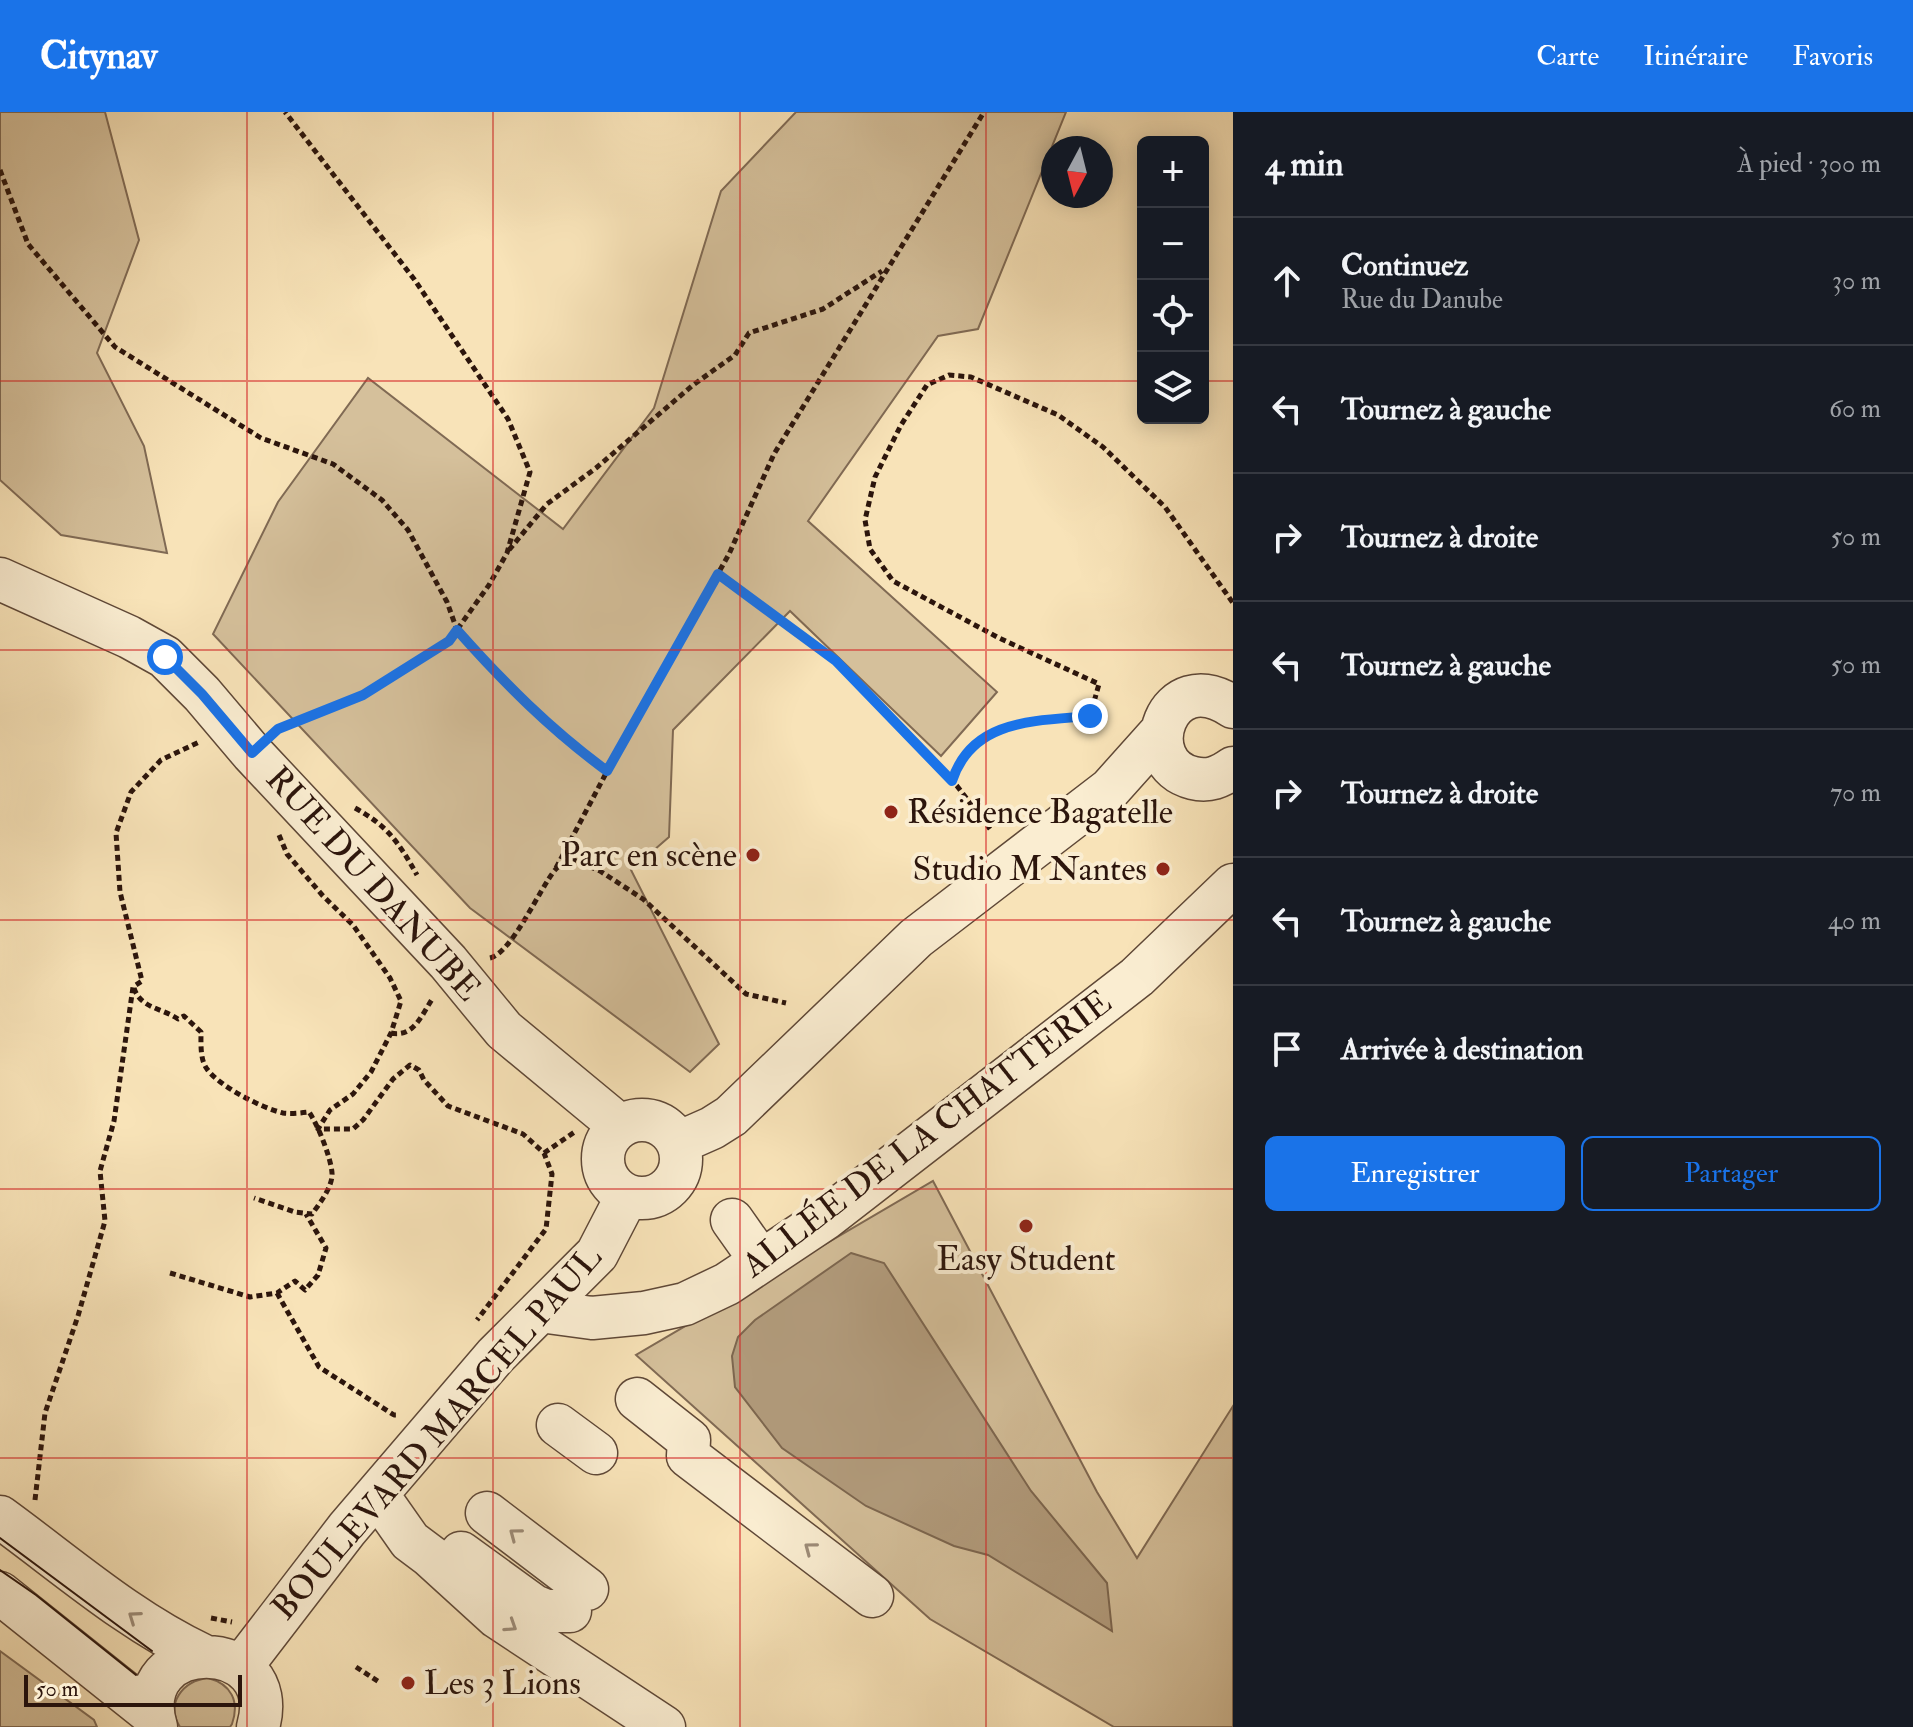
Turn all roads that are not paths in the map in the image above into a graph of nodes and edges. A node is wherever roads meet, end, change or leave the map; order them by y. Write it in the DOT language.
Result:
graph roads {
  1 [pos="0,579"];
  2 [pos="1194,709"];
  3 [pos="1233,768"];
  4 [pos="1233,885"];
  5 [pos="620,1126"];
  6 [pos="678,1143"];
  7 [pos="627,1196"];
  8 [pos="732,1220"];
  9 [pos="761,1261"];
  10 [pos="540,1311"];
  11 [pos="637,1399"];
  12 [pos="558,1425"];
  13 [pos="596,1453"];
  14 [pos="377,1494"];
  15 [pos="487,1513"];
  16 [pos="11,1524"];
  17 [pos="473,1578"];
  18 [pos="0,1593"];
  19 [pos="872,1596"];
  20 [pos="202,1655"];
  21 [pos="241,1667"];
  22 [pos="154,1721"];
  23 [pos="258,1727"];
  24 [pos="664,1727"];
  1 -- 5 [label="street, RUE DU DANUBE"];
  2 -- 3 [label="street"];
  2 -- 6 [label="street"];
  4 -- 9 [label="street, ALLÉE DE LA CHATTERIE"];
  5 -- 6 [label="street"];
  5 -- 7 [label="street"];
  6 -- 7 [label="street"];
  7 -- 10 [label="street, BOULEVARD MARCEL PAUL"];
  8 -- 9 [label="street"];
  9 -- 10 [label="street, ALLÉE DE LA CHATTERIE"];
  10 -- 14 [label="street, BOULEVARD MARCEL PAUL"];
  19 -- 11 [label="street, one-way"];
  12 -- 13 [label="street"];
  14 -- 17 [label="street"];
  14 -- 21 [label="street, BOULEVARD MARCEL PAUL"];
  17 -- 15 [label="street, one-way"];
  20 -- 16 [label="street, one-way"];
  17 -- 24 [label="street, one-way"];
  18 -- 22 [label="street"];
  20 -- 21 [label="street"];
  20 -- 22 [label="street"];
  21 -- 23 [label="street"];
}
